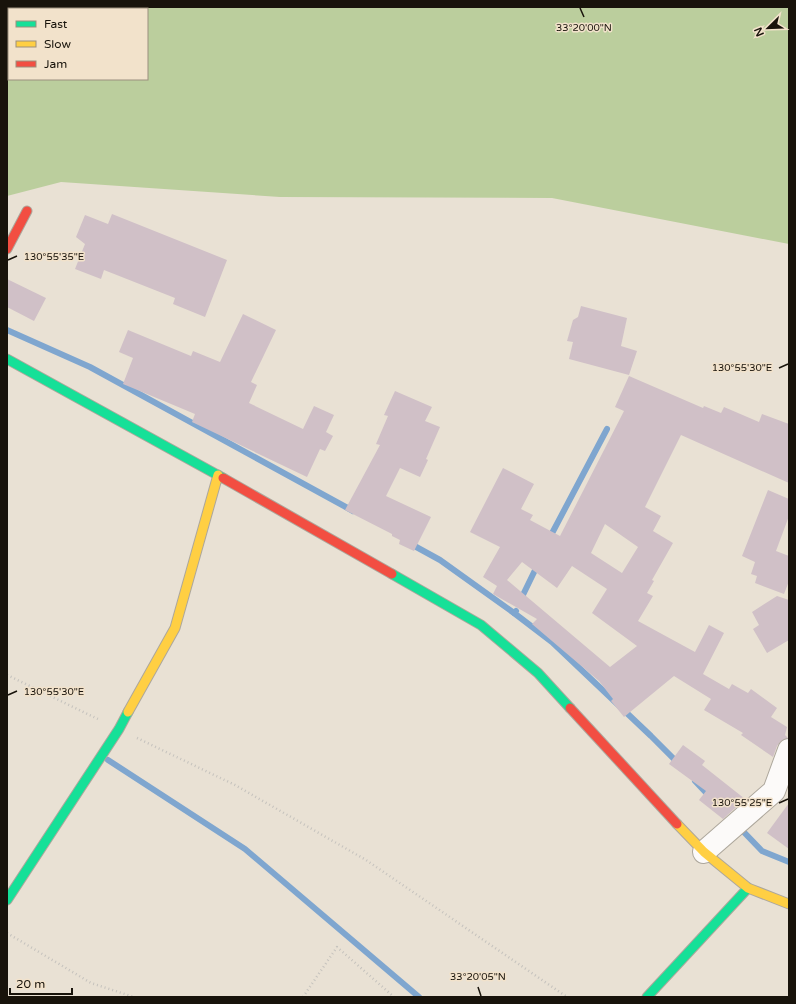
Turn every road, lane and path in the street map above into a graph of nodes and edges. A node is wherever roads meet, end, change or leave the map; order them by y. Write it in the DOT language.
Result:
graph roads {
  1 [pos="27,211"];
  2 [pos="7,249"];
  3 [pos="7,359"];
  4 [pos="218,475"];
  5 [pos="7,675"];
  6 [pos="119,729"];
  7 [pos="789,750"];
  8 [pos="704,852"];
  9 [pos="748,888"];
  10 [pos="7,900"];
  11 [pos="789,904"];
  12 [pos="7,933"];
  13 [pos="134,997"];
  14 [pos="303,997"];
  15 [pos="394,997"];
  16 [pos="567,997"];
  17 [pos="647,997"];
  1 -- 2 [label="street"];
  3 -- 4 [label="street"];
  4 -- 6 [label="street"];
  4 -- 8 [label="street"];
  5 -- 6 [label="path"];
  6 -- 10 [label="street"];
  6 -- 16 [label="path"];
  7 -- 8 [label="street"];
  8 -- 9 [label="street"];
  9 -- 11 [label="street"];
  9 -- 17 [label="street"];
  12 -- 13 [label="path"];
  14 -- 15 [label="path"];
}
